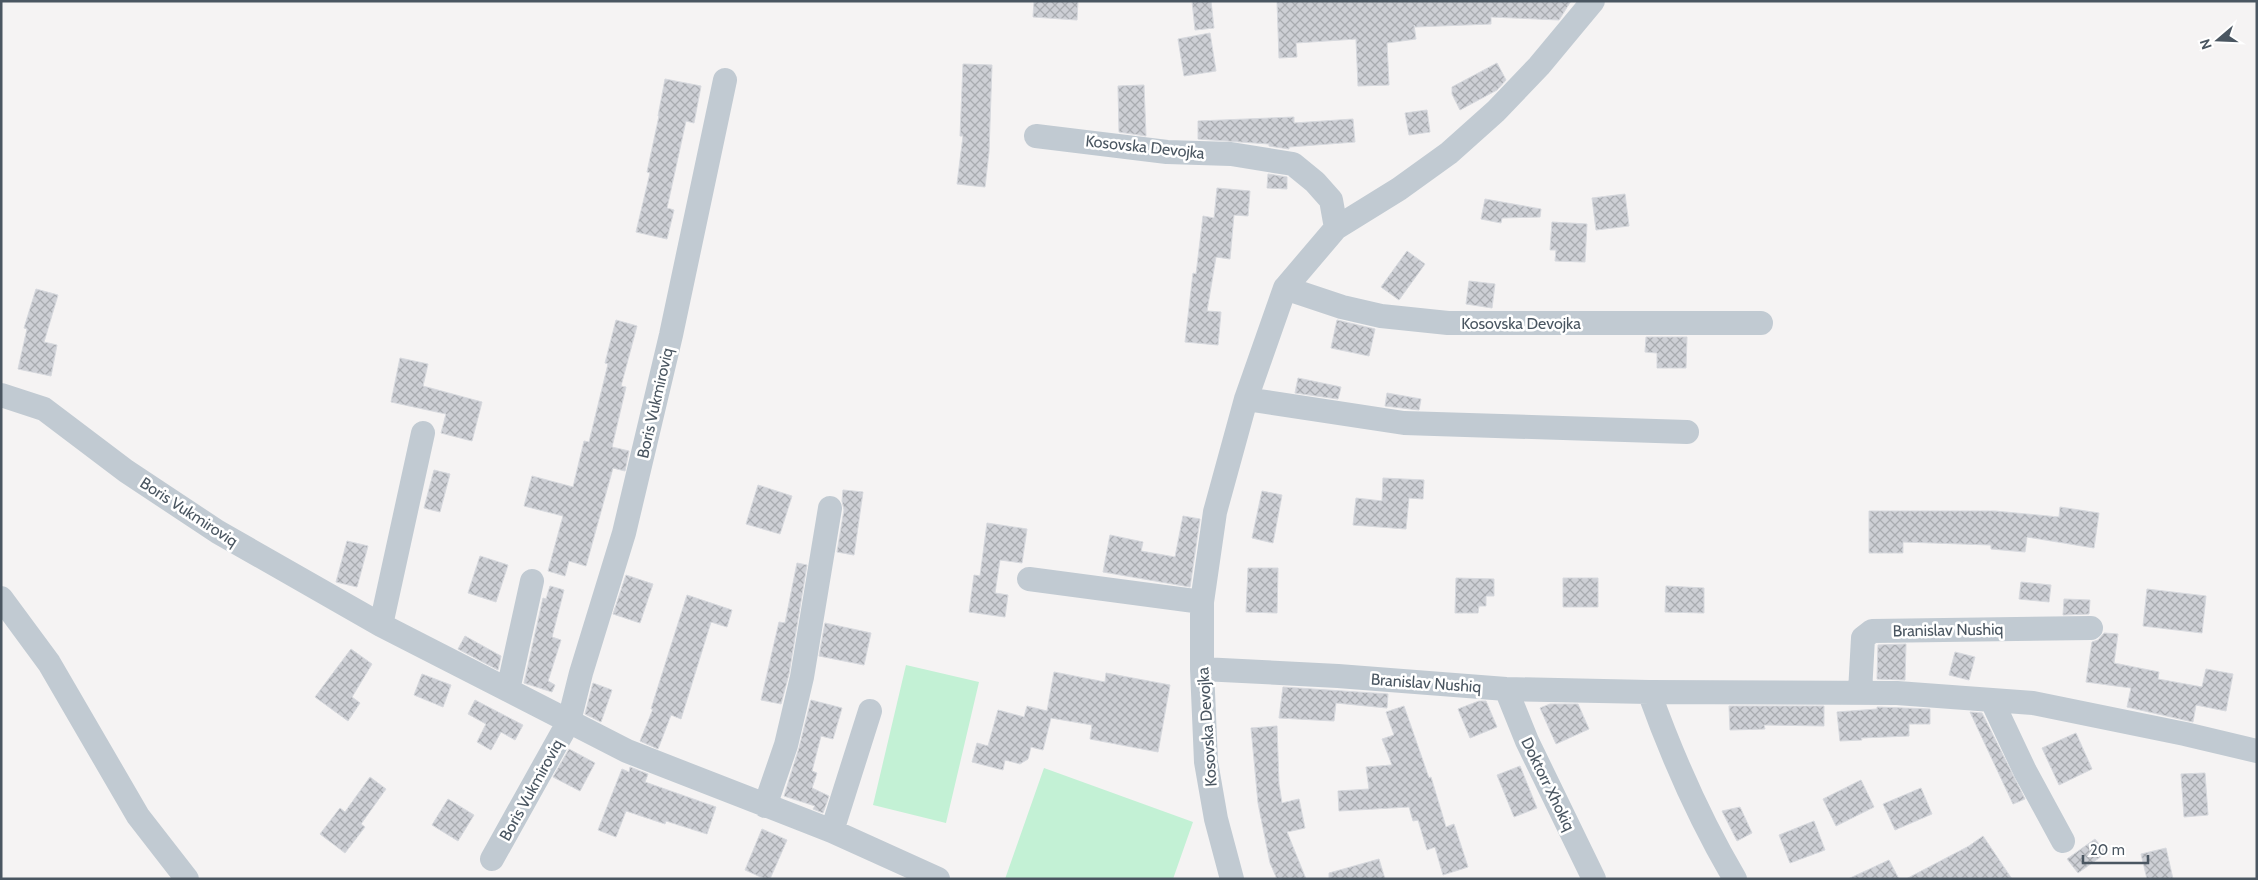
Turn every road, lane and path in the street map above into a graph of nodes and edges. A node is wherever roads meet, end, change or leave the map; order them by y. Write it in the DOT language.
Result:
graph roads {
  1 [pos="1593,1"];
  2 [pos="725,80"];
  3 [pos="1036,136"];
  4 [pos="1336,228"];
  5 [pos="1285,288"];
  6 [pos="1762,323"];
  7 [pos="1,395"];
  8 [pos="1246,399"];
  9 [pos="1686,432"];
  10 [pos="423,433"];
  11 [pos="830,508"];
  12 [pos="1029,579"];
  13 [pos="532,581"];
  14 [pos="1,598"];
  15 [pos="1202,602"];
  16 [pos="381,625"];
  17 [pos="2091,628"];
  18 [pos="1202,669"];
  19 [pos="1506,689"];
  20 [pos="508,690"];
  21 [pos="1649,692"];
  22 [pos="1860,692"];
  23 [pos="1992,701"];
  24 [pos="870,711"];
  25 [pos="570,721"];
  26 [pos="2257,752"];
  27 [pos="765,806"];
  28 [pos="832,831"];
  29 [pos="2064,842"];
  30 [pos="492,859"];
  31 [pos="934,878"];
  32 [pos="187,879"];
  33 [pos="1232,879"];
  34 [pos="1594,879"];
  35 [pos="1735,879"];
  1 -- 4 [label="street, Kosovska Devojka"];
  2 -- 25 [label="street, Boris Vukmiroviq"];
  3 -- 4 [label="street, Kosovska Devojka"];
  4 -- 5 [label="street, Kosovska Devojka"];
  5 -- 6 [label="street, Kosovska Devojka"];
  5 -- 8 [label="street, Kosovska Devojka"];
  7 -- 16 [label="street, Boris Vukmiroviq"];
  8 -- 9 [label="street"];
  8 -- 15 [label="street, Kosovska Devojka"];
  10 -- 16 [label="street"];
  11 -- 27 [label="street"];
  12 -- 15 [label="street"];
  13 -- 20 [label="street"];
  14 -- 32 [label="street"];
  15 -- 18 [label="street, Kosovska Devojka"];
  16 -- 20 [label="street, Boris Vukmiroviq"];
  17 -- 22 [label="street, Branislav Nushiq"];
  18 -- 19 [label="street, Branislav Nushiq"];
  18 -- 33 [label="street, Kosovska Devojka"];
  19 -- 21 [label="street, Branislav Nushiq"];
  19 -- 34 [label="street, Doktorr Xhokiq"];
  20 -- 25 [label="street, Boris Vukmiroviq"];
  21 -- 22 [label="street, Branislav Nushiq"];
  21 -- 35 [label="street"];
  22 -- 23 [label="street, Branislav Nushiq"];
  23 -- 26 [label="street, Branislav Nushiq"];
  23 -- 29 [label="street"];
  24 -- 28 [label="street"];
  25 -- 27 [label="street"];
  25 -- 30 [label="street, Boris Vukmiroviq"];
  27 -- 28 [label="street"];
  28 -- 31 [label="street"];
}
